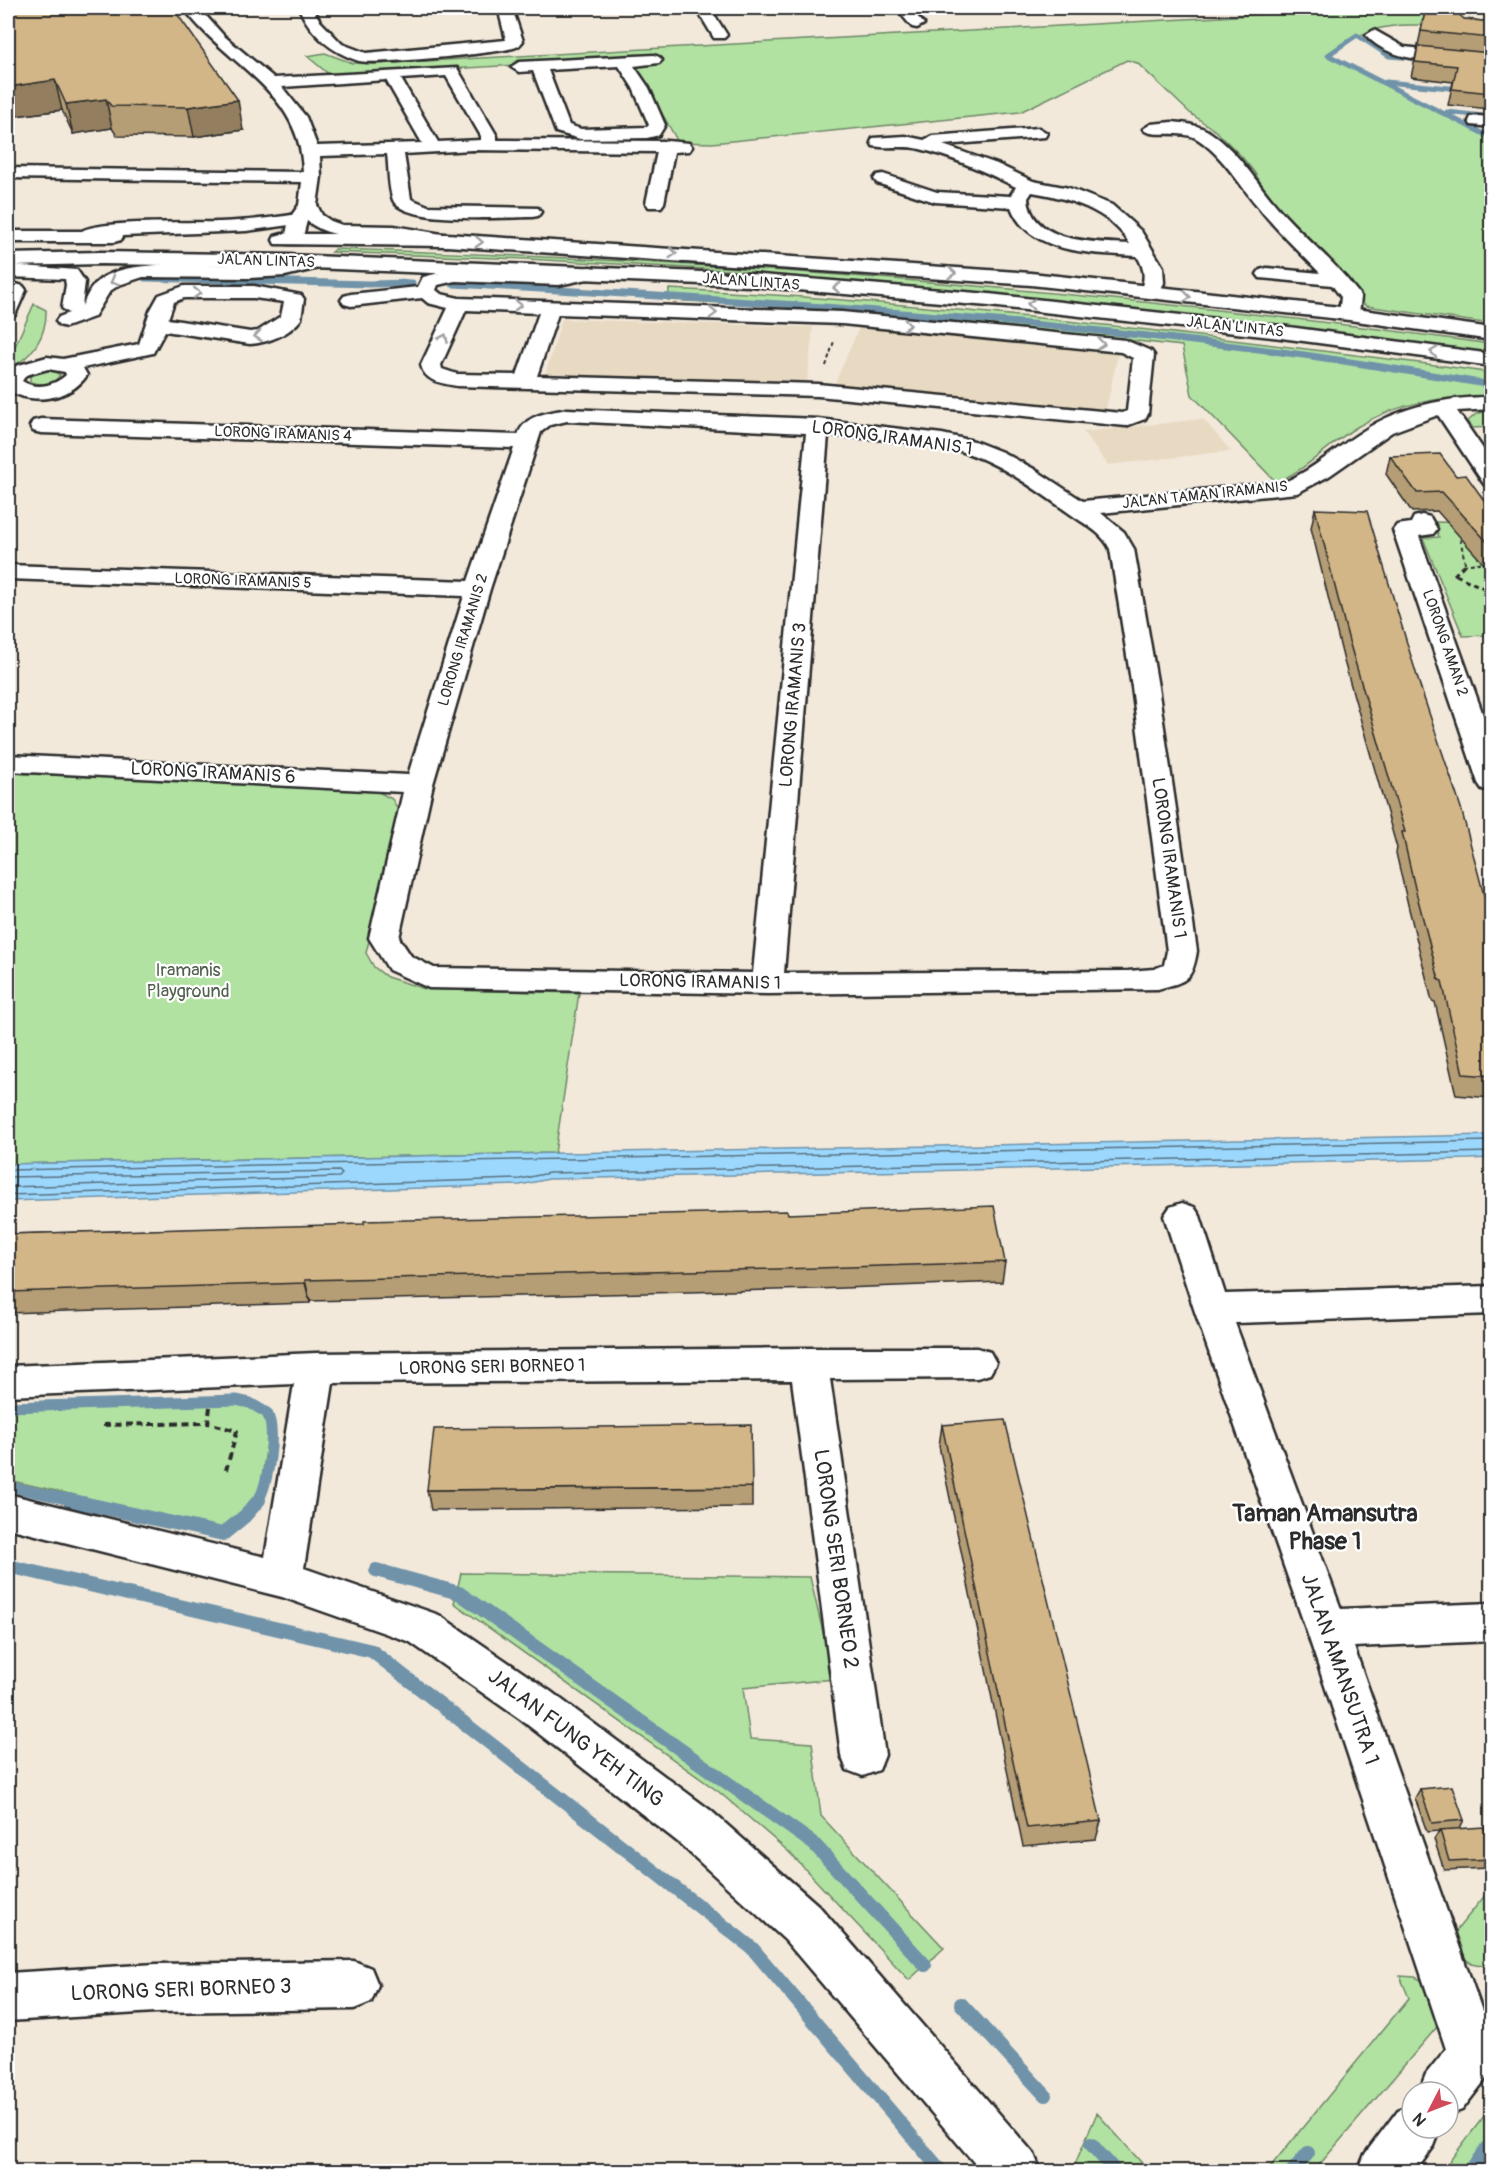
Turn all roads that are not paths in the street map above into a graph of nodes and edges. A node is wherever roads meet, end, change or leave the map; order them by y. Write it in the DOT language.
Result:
graph roads {
  1 [pos="191,8"];
  2 [pos="306,8"];
  3 [pos="505,8"];
  4 [pos="704,8"];
  5 [pos="903,8"];
  6 [pos="917,24"];
  7 [pos="719,35"];
  8 [pos="1374,35"];
  9 [pos="654,60"];
  10 [pos="1491,61"];
  11 [pos="624,62"];
  12 [pos="539,66"];
  13 [pos="506,68"];
  14 [pos="473,70"];
  15 [pos="451,71"];
  16 [pos="391,75"];
  17 [pos="317,80"];
  18 [pos="270,83"];
  19 [pos="298,117"];
  20 [pos="1151,129"];
  21 [pos="1040,133"];
  22 [pos="879,142"];
  23 [pos="915,142"];
  24 [pos="489,145"];
  25 [pos="432,146"];
  26 [pos="395,149"];
  27 [pos="311,152"];
  28 [pos="8,173"];
  29 [pos="312,177"];
  30 [pos="882,179"];
  31 [pos="1028,186"];
  32 [pos="1017,202"];
  33 [pos="655,203"];
  34 [pos="303,212"];
  35 [pos="532,212"];
  36 [pos="64,236"];
  37 [pos="8,237"];
  38 [pos="294,240"];
  39 [pos="447,240"];
  40 [pos="8,247"];
  41 [pos="1144,251"];
  42 [pos="101,258"];
  43 [pos="8,260"];
  44 [pos="316,263"];
  45 [pos="8,271"];
  46 [pos="590,273"];
  47 [pos="1267,274"];
  48 [pos="750,280"];
  49 [pos="1338,280"];
  50 [pos="12,290"];
  51 [pos="426,292"];
  52 [pos="1149,293"];
  53 [pos="351,300"];
  54 [pos="459,304"];
  55 [pos="551,306"];
  56 [pos="8,311"];
  57 [pos="1348,314"];
  58 [pos="158,324"];
  59 [pos="61,327"];
  60 [pos="211,332"];
  61 [pos="1486,333"];
  62 [pos="1491,360"];
  63 [pos="68,368"];
  64 [pos="14,379"];
  65 [pos="525,381"];
  66 [pos="690,387"];
  67 [pos="1491,403"];
  68 [pos="1443,407"];
  69 [pos="676,418"];
  70 [pos="41,426"];
  71 [pos="818,426"];
  72 [pos="526,442"];
  73 [pos="1491,479"];
  74 [pos="1077,508"];
  75 [pos="1422,522"];
  76 [pos="8,572"];
  77 [pos="478,589"];
  78 [pos="8,763"];
  79 [pos="419,783"];
  80 [pos="1491,783"];
  81 [pos="429,978"];
  82 [pos="768,984"];
  83 [pos="1182,1216"];
  84 [pos="1491,1300"];
  85 [pos="1212,1309"];
  86 [pos="977,1363"];
  87 [pos="809,1364"];
  88 [pos="316,1368"];
  89 [pos="8,1381"];
  90 [pos="8,1511"];
  91 [pos="282,1579"];
  92 [pos="1491,1622"];
  93 [pos="1327,1629"];
  94 [pos="863,1755"];
  95 [pos="354,1985"];
  96 [pos="8,1997"];
  97 [pos="1482,2043"];
  98 [pos="1453,2080"];
  99 [pos="1407,2140"];
  100 [pos="1016,2172"];
  101 [pos="1383,2172"];
  1 -- 18 [label="main road"];
  2 -- 3 [label="main road"];
  4 -- 7 [label="main road"];
  5 -- 6 [label="main road"];
  8 -- 10 [label="main road"];
  9 -- 11 [label="main road"];
  11 -- 12 [label="main road"];
  11 -- 12 [label="main road"];
  12 -- 13 [label="main road"];
  14 -- 15 [label="main road"];
  15 -- 16 [label="main road"];
  15 -- 24 [label="main road"];
  16 -- 17 [label="main road"];
  16 -- 25 [label="main road"];
  17 -- 18 [label="main road"];
  17 -- 19 [label="main road"];
  18 -- 19 [label="main road"];
  19 -- 27 [label="main road"];
  20 -- 49 [label="main road"];
  21 -- 23 [label="main road"];
  22 -- 23 [label="main road"];
  23 -- 31 [label="main road"];
  24 -- 25 [label="main road"];
  24 -- 33 [label="main road"];
  25 -- 26 [label="main road"];
  26 -- 27 [label="main road"];
  26 -- 35 [label="main road"];
  27 -- 29 [label="main road"];
  28 -- 29 [label="main road"];
  29 -- 34 [label="main road"];
  30 -- 32 [label="main road"];
  31 -- 32 [label="main road"];
  31 -- 41 [label="main road"];
  32 -- 41 [label="main road"];
  34 -- 36 [label="main road"];
  34 -- 38 [label="main road"];
  34 -- 39 [label="main road"];
  36 -- 37 [label="main road, JALAN LINTAS"];
  36 -- 38 [label="main road, JALAN LINTAS"];
  38 -- 39 [label="main road, JALAN LINTAS"];
  38 -- 48 [label="main road"];
  39 -- 52 [label="main road, JALAN LINTAS, one-way"];
  40 -- 42 [label="main road"];
  41 -- 52 [label="main road"];
  42 -- 43 [label="main road, JALAN LINTAS"];
  42 -- 44 [label="main road, JALAN LINTAS"];
  42 -- 59 [label="main road"];
  44 -- 46 [label="main road, JALAN LINTAS"];
  44 -- 59 [label="main road, one-way"];
  45 -- 59 [label="main road"];
  46 -- 48 [label="main road, JALAN LINTAS"];
  46 -- 51 [label="main road"];
  47 -- 49 [label="main road"];
  62 -- 48 [label="main road, JALAN LINTAS, one-way"];
  49 -- 57 [label="main road"];
  50 -- 56 [label="main road"];
  50 -- 59 [label="main road"];
  51 -- 53 [label="main road"];
  51 -- 54 [label="main road"];
  52 -- 57 [label="main road, JALAN LINTAS, one-way"];
  54 -- 55 [label="main road, one-way"];
  65 -- 54 [label="main road, one-way"];
  55 -- 65 [label="main road"];
  55 -- 66 [label="main road, one-way"];
  57 -- 61 [label="main road, JALAN LINTAS"];
  58 -- 60 [label="main road"];
  58 -- 60 [label="main road, one-way"];
  58 -- 63 [label="main road"];
  59 -- 63 [label="main road"];
  59 -- 64 [label="main road"];
  60 -- 63 [label="main road"];
  63 -- 64 [label="main road"];
  65 -- 66 [label="main road"];
  66 -- 69 [label="main road"];
  67 -- 68 [label="main road, JALAN TAMAN IRAMANIS"];
  68 -- 73 [label="main road"];
  68 -- 74 [label="main road, JALAN TAMAN IRAMANIS"];
  69 -- 71 [label="main road, LORONG IRAMANIS 1"];
  69 -- 72 [label="main road, LORONG IRAMANIS 2"];
  70 -- 72 [label="main road, LORONG IRAMANIS 4"];
  71 -- 74 [label="main road, LORONG IRAMANIS 1"];
  71 -- 82 [label="main road, LORONG IRAMANIS 3"];
  72 -- 77 [label="main road, LORONG IRAMANIS 2"];
  74 -- 82 [label="main road, LORONG IRAMANIS 1"];
  75 -- 80 [label="main road, LORONG AMAN 2"];
  76 -- 77 [label="main road, LORONG IRAMANIS 5"];
  77 -- 79 [label="main road, LORONG IRAMANIS 2"];
  78 -- 79 [label="main road, LORONG IRAMANIS 6"];
  79 -- 81 [label="main road, LORONG IRAMANIS 2"];
  81 -- 82 [label="main road, LORONG IRAMANIS 1"];
  83 -- 85 [label="main road, JALAN AMANSUTRA 1"];
  84 -- 85 [label="main road"];
  85 -- 93 [label="main road, JALAN AMANSUTRA 1"];
  86 -- 87 [label="main road, LORONG SERI BORNEO 1"];
  87 -- 88 [label="main road, LORONG SERI BORNEO 1"];
  87 -- 94 [label="main road, LORONG SERI BORNEO 2"];
  88 -- 89 [label="main road, LORONG SERI BORNEO 1"];
  88 -- 91 [label="main road"];
  90 -- 91 [label="main road, JALAN FUNG YEH TING"];
  91 -- 100 [label="main road, JALAN FUNG YEH TING"];
  92 -- 93 [label="main road"];
  93 -- 97 [label="main road, JALAN AMANSUTRA 1"];
  95 -- 96 [label="main road, LORONG SERI BORNEO 3"];
  97 -- 98 [label="main road"];
  99 -- 101 [label="main road"];
}
